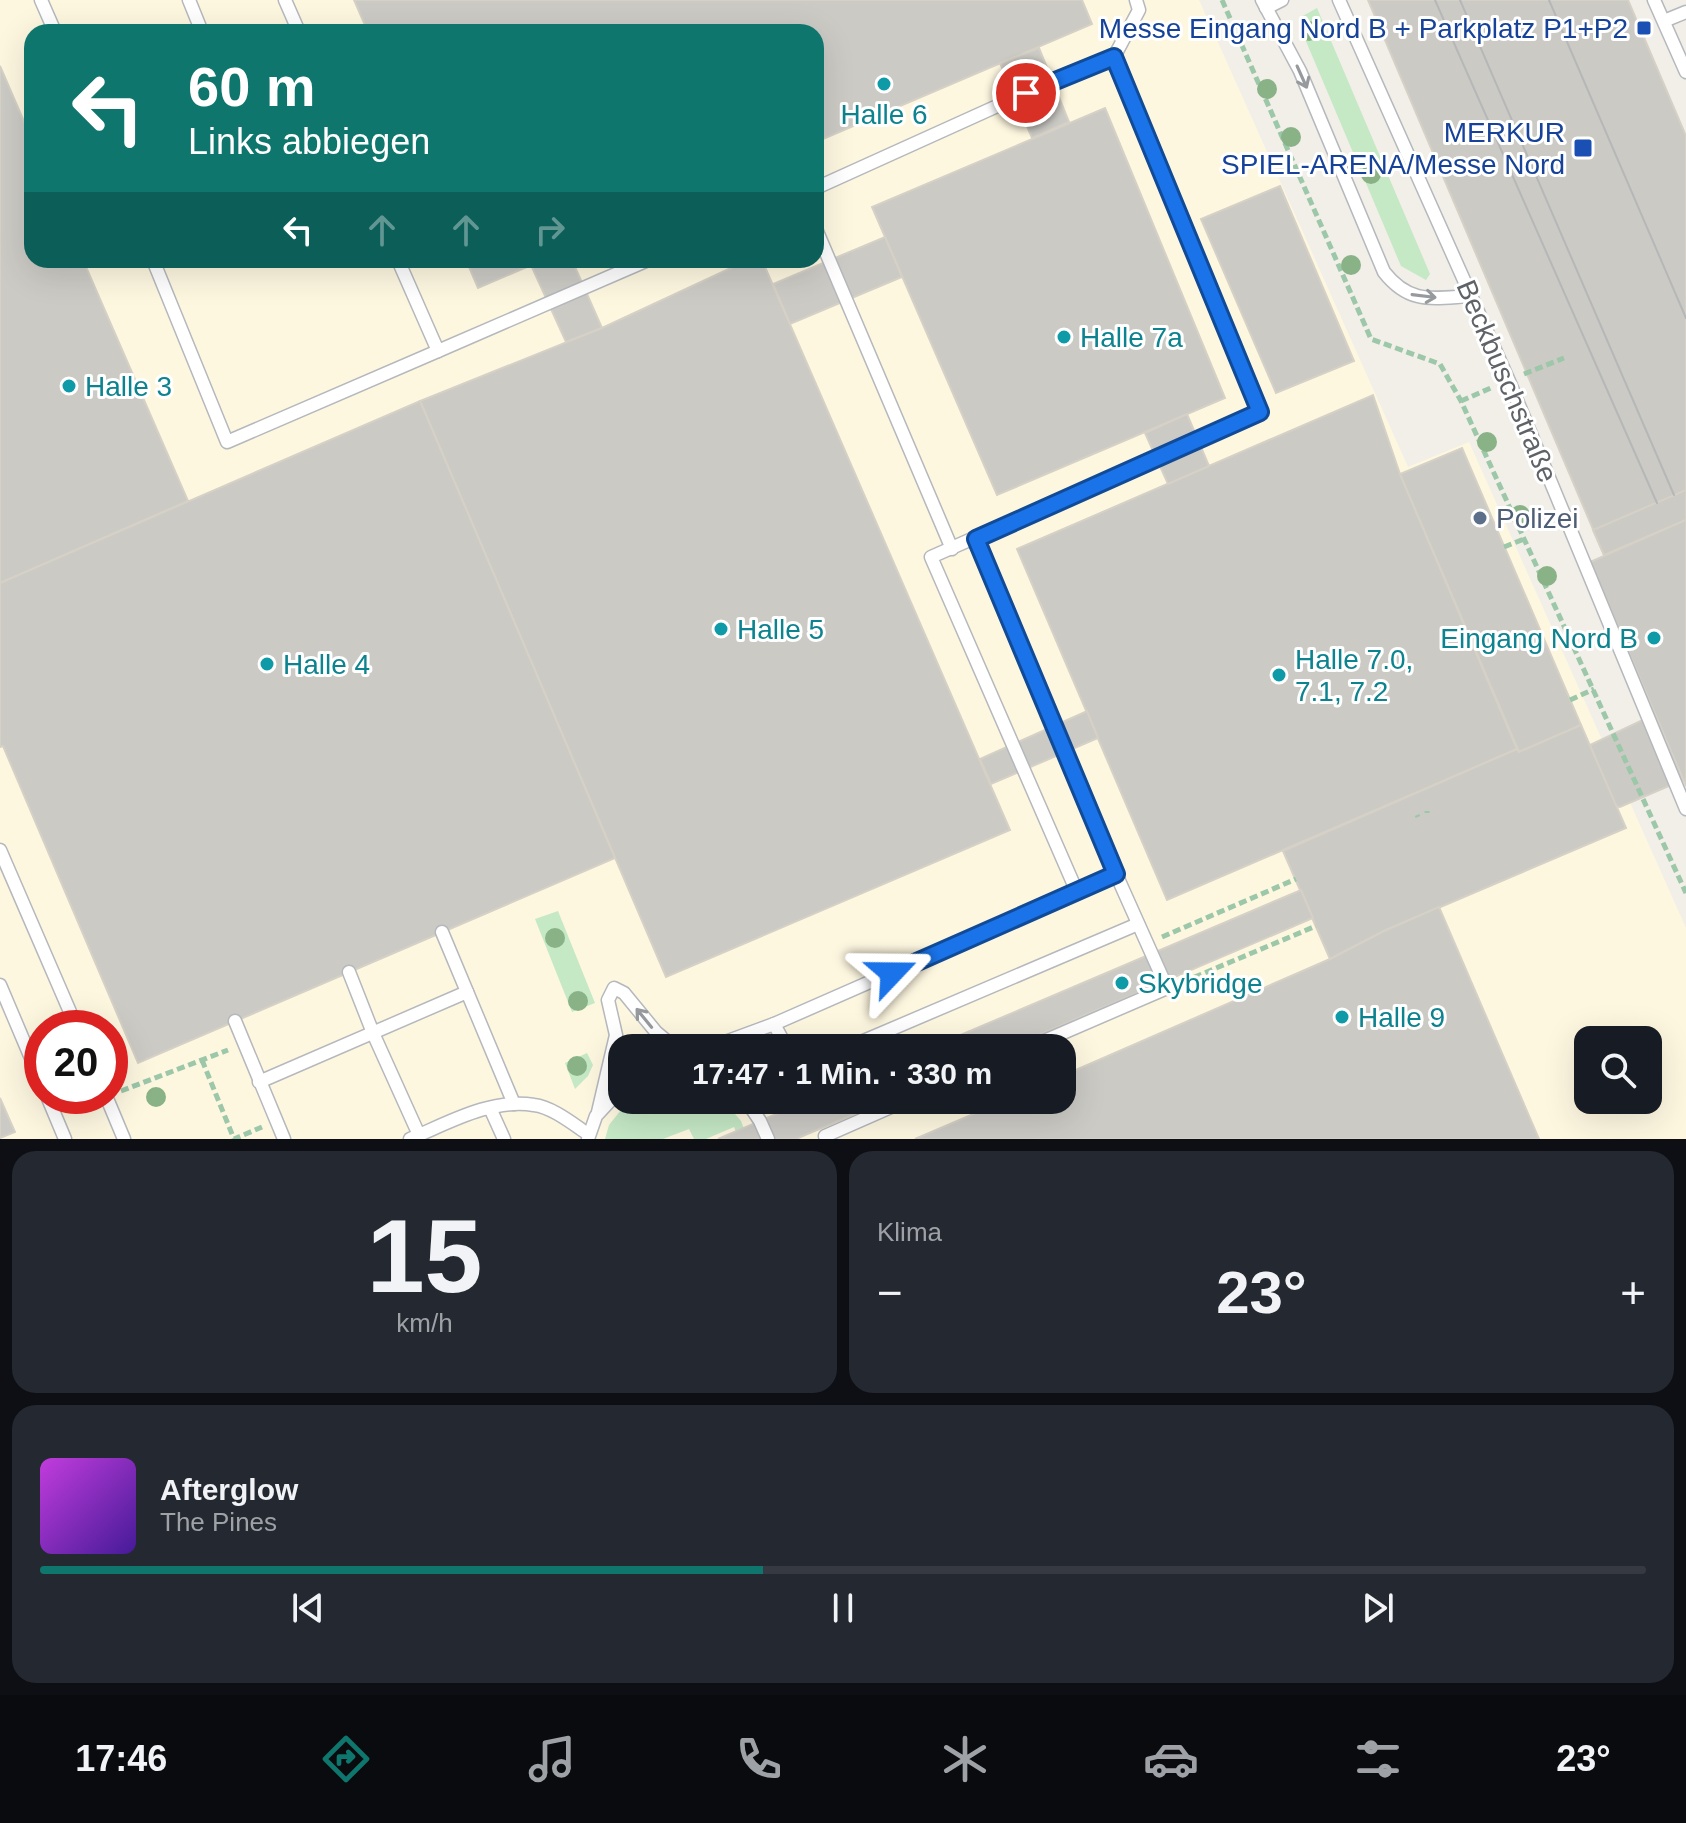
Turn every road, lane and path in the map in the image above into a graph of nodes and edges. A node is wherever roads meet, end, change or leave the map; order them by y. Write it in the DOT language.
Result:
graph roads {
  1 [pos="41,0"];
  2 [pos="189,0"];
  3 [pos="285,0"];
  4 [pos="1136,0"];
  5 [pos="1222,0"];
  6 [pos="1282,0"];
  7 [pos="1339,0"];
  8 [pos="1654,0"];
  9 [pos="1264,4"];
  10 [pos="1686,12"];
  11 [pos="1664,21"];
  12 [pos="52,24"];
  13 [pos="199,24"];
  14 [pos="296,24"];
  15 [pos="1114,57"];
  16 [pos="1686,72"];
  17 [pos="824,184"];
  18 [pos="824,248"];
  19 [pos="156,268"];
  20 [pos="402,268"];
  21 [pos="630,268"];
  22 [pos="1471,296"];
  23 [pos="438,351"];
  24 [pos="976,539"];
  25 [pos="1524,539"];
  26 [pos="1504,547"];
  27 [pos="952,549"];
  28 [pos="1594,689"];
  29 [pos="1570,700"];
  30 [pos="1686,809"];
  31 [pos="0,850"];
  32 [pos="1116,874"];
  33 [pos="1296,879"];
  34 [pos="1077,892"];
  35 [pos="1686,893"];
  36 [pos="1138,924"];
  37 [pos="1316,926"];
  38 [pos="442,932"];
  39 [pos="1147,944"];
  40 [pos="349,972"];
  41 [pos="0,985"];
  42 [pos="1167,988"];
  43 [pos="467,992"];
  44 [pos="69,1010"];
  45 [pos="235,1021"];
  46 [pos="774,1024"];
  47 [pos="373,1033"];
  48 [pos="616,1034"];
  49 [pos="658,1034"];
  50 [pos="747,1034"];
  51 [pos="779,1034"];
  52 [pos="880,1034"];
  53 [pos="1060,1034"];
  54 [pos="24,1042"];
  55 [pos="243,1044"];
  56 [pos="202,1060"];
  57 [pos="608,1069"];
  58 [pos="259,1082"];
  59 [pos="128,1088"];
  60 [pos="608,1102"];
  61 [pos="514,1104"];
  62 [pos="490,1108"];
  63 [pos="598,1112"];
  64 [pos="55,1114"];
  65 [pos="115,1114"];
  66 [pos="755,1114"];
  67 [pos="875,1114"];
  68 [pos="276,1120"];
  69 [pos="588,1136"];
  70 [pos="414,1137"];
  71 [pos="65,1139"];
  72 [pos="124,1139"];
  73 [pos="284,1139"];
  74 [pos="504,1139"];
  75 [pos="768,1139"];
  76 [pos="826,1139"];
  1 -- 12 [label="lane"];
  2 -- 13 [label="lane"];
  3 -- 14 [label="lane"];
  4 -- 15 [label="lane"];
  5 -- 25 [label="path"];
  6 -- 9 [label="lane"];
  7 -- 22 [label="lane, Beckbuschstraße"];
  8 -- 11 [label="lane"];
  9 -- 22 [label="lane, one-way"];
  10 -- 11 [label="lane"];
  11 -- 16 [label="lane"];
  15 -- 17 [label="lane"];
  15 -- 24 [label="lane"];
  18 -- 27 [label="lane"];
  19 -- 23 [label="lane"];
  20 -- 23 [label="lane"];
  21 -- 23 [label="lane"];
  22 -- 30 [label="lane, Beckbuschstraße"];
  24 -- 27 [label="lane"];
  24 -- 32 [label="lane"];
  25 -- 26 [label="path"];
  25 -- 28 [label="path"];
  27 -- 34 [label="lane"];
  28 -- 29 [label="path"];
  28 -- 35 [label="path"];
  31 -- 44 [label="lane"];
  32 -- 34 [label="lane"];
  32 -- 36 [label="lane"];
  33 -- 39 [label="path"];
  34 -- 46 [label="lane"];
  36 -- 39 [label="lane"];
  36 -- 52 [label="lane"];
  37 -- 42 [label="path"];
  38 -- 43 [label="lane"];
  39 -- 42 [label="lane"];
  40 -- 47 [label="lane"];
  41 -- 54 [label="lane"];
  42 -- 53 [label="lane"];
  43 -- 47 [label="lane"];
  43 -- 61 [label="lane"];
  45 -- 55 [label="lane"];
  46 -- 50 [label="lane"];
  46 -- 51 [label="lane"];
  47 -- 58 [label="lane"];
  47 -- 70 [label="lane"];
  49 -- 48 [label="lane, one-way"];
  55 -- 56 [label="path"];
  55 -- 58 [label="lane"];
  56 -- 59 [label="path"];
  56 -- 68 [label="path"];
  57 -- 63 [label="lane, one-way"];
  58 -- 68 [label="lane"];
  60 -- 63 [label="lane"];
  61 -- 62 [label="lane"];
  61 -- 69 [label="lane"];
  62 -- 70 [label="lane"];
  62 -- 74 [label="lane"];
  63 -- 69 [label="lane"];
  64 -- 71 [label="lane"];
  65 -- 72 [label="lane"];
  66 -- 75 [label="lane"];
  67 -- 76 [label="lane"];
  68 -- 73 [label="lane"];
}
